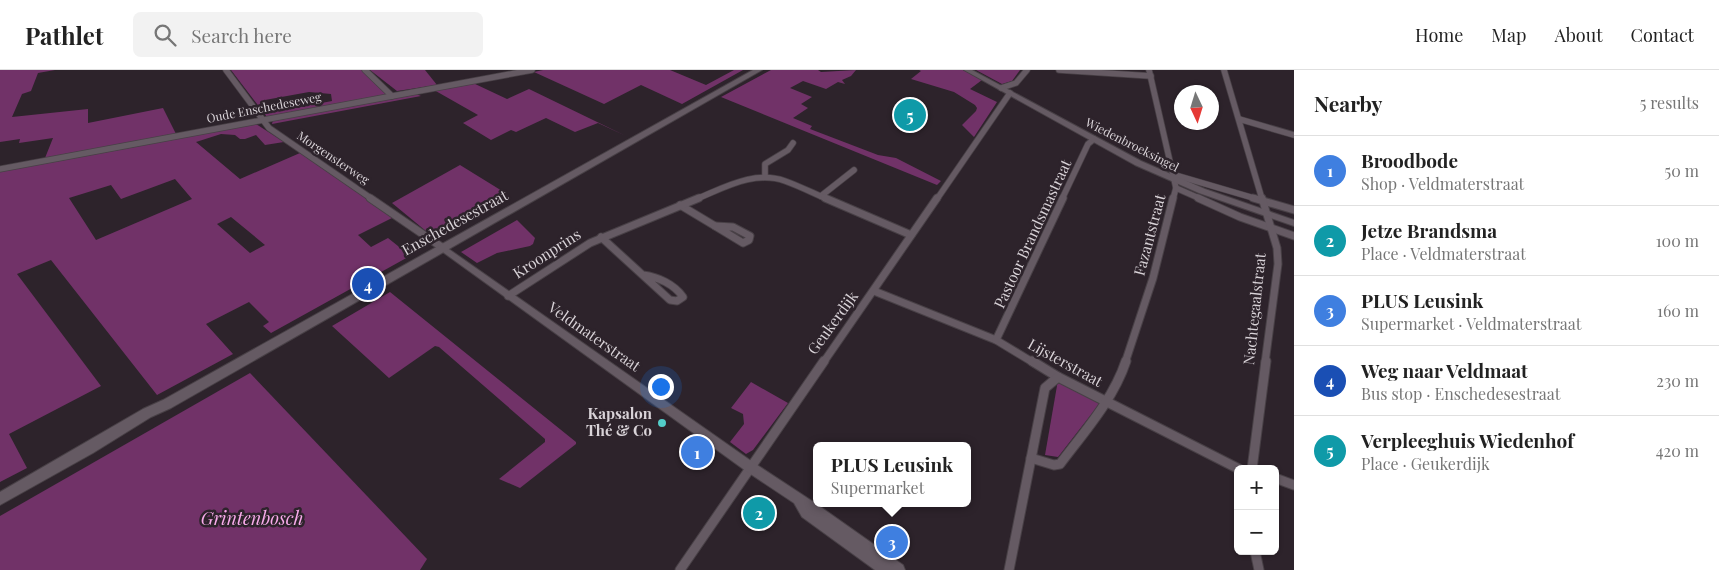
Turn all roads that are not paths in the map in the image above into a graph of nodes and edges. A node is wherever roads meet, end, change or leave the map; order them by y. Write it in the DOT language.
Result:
graph roads {
  1 [pos="226,70"];
  2 [pos="364,70"];
  3 [pos="532,70"];
  4 [pos="758,70"];
  5 [pos="967,70"];
  6 [pos="1027,70"];
  7 [pos="1059,70"];
  8 [pos="1224,70"];
  9 [pos="1150,73"];
  10 [pos="1001,88"];
  11 [pos="1010,92"];
  12 [pos="392,96"];
  13 [pos="1239,119"];
  14 [pos="263,120"];
  15 [pos="1294,135"];
  16 [pos="1094,139"];
  17 [pos="793,143"];
  18 [pos="0,169"];
  19 [pos="854,170"];
  20 [pos="766,177"];
  21 [pos="1176,181"];
  22 [pos="821,196"];
  23 [pos="1262,201"];
  24 [pos="680,205"];
  25 [pos="1294,210"];
  26 [pos="1267,214"];
  27 [pos="1294,223"];
  28 [pos="714,226"];
  29 [pos="1270,227"];
  30 [pos="911,235"];
  31 [pos="1294,236"];
  32 [pos="601,237"];
  33 [pos="442,248"];
  34 [pos="643,275"];
  35 [pos="874,291"];
  36 [pos="508,296"];
  37 [pos="996,340"];
  38 [pos="1058,377"];
  39 [pos="1107,401"];
  40 [pos="1031,458"];
  41 [pos="1253,465"];
  42 [pos="1234,466"];
  43 [pos="750,467"];
  44 [pos="1279,479"];
  45 [pos="1294,485"];
  46 [pos="0,499"];
  47 [pos="800,502"];
  48 [pos="1257,555"];
  49 [pos="1262,569"];
  50 [pos="680,570"];
  51 [pos="886,570"];
  52 [pos="898,570"];
  53 [pos="1009,570"];
  1 -- 14 [label="street, Morgensterweg"];
  2 -- 12 [label="street"];
  3 -- 12 [label="street, Oude Enschedeseweg"];
  4 -- 33 [label="main road, Enschedesestraat"];
  5 -- 10 [label="street, Wiedenbroeksingel"];
  6 -- 10 [label="street"];
  7 -- 9 [label="street"];
  8 -- 13 [label="street, Nachtegaalstraat"];
  9 -- 21 [label="street, Fazantstraat"];
  10 -- 11 [label="street, Wiedenbroeksingel"];
  11 -- 16 [label="street, Wiedenbroeksingel"];
  11 -- 30 [label="street, Geukerdijk"];
  12 -- 14 [label="street, Oude Enschedeseweg"];
  13 -- 15 [label="street"];
  13 -- 23 [label="street, Nachtegaalstraat"];
  14 -- 18 [label="street, Oude Enschedeseweg"];
  14 -- 33 [label="street, Morgensterweg"];
  16 -- 21 [label="street, Wiedenbroeksingel"];
  16 -- 37 [label="street, Pastoor Brandsmastraat"];
  17 -- 20 [label="street"];
  19 -- 22 [label="street"];
  20 -- 22 [label="street, Kroonprins"];
  20 -- 24 [label="street, Kroonprins"];
  21 -- 23 [label="street, Wiedenbroeksingel"];
  21 -- 26 [label="street, Wiedenbroeksingel"];
  21 -- 29 [label="street, Wiedenbroeksingel"];
  21 -- 39 [label="street, Fazantstraat"];
  22 -- 30 [label="street, Kroonprins"];
  23 -- 25 [label="street, Wiedenbroeksingel"];
  23 -- 26 [label="street, Nachtegaalstraat"];
  24 -- 28 [label="street"];
  24 -- 32 [label="street, Kroonprins"];
  26 -- 27 [label="street, Wiedenbroeksingel"];
  26 -- 29 [label="street, Nachtegaalstraat"];
  28 -- 28 [label="street"];
  29 -- 31 [label="street, Wiedenbroeksingel"];
  29 -- 41 [label="street, Nachtegaalstraat"];
  30 -- 35 [label="street, Geukerdijk"];
  32 -- 34 [label="street, Kroonprins"];
  32 -- 36 [label="street, Kroonprins"];
  33 -- 36 [label="street, Veldmaterstraat"];
  33 -- 46 [label="main road, Enschedesestraat"];
  34 -- 34 [label="street, Kroonprins"];
  35 -- 37 [label="street, Lijsterstraat"];
  35 -- 43 [label="street, Geukerdijk"];
  36 -- 43 [label="street, Veldmaterstraat"];
  37 -- 38 [label="street, Lijsterstraat"];
  38 -- 39 [label="street, Lijsterstraat"];
  38 -- 40 [label="street"];
  39 -- 40 [label="street, Fazantstraat"];
  39 -- 42 [label="street, Lijsterstraat"];
  40 -- 53 [label="street"];
  43 -- 47 [label="street, Veldmaterstraat"];
  43 -- 50 [label="street, Geukerdijk"];
  44 -- 45 [label="street"];
  47 -- 51 [label="street, Veldmaterstraat"];
  47 -- 52 [label="street, Veldmaterstraat"];
  48 -- 49 [label="street"];
}
